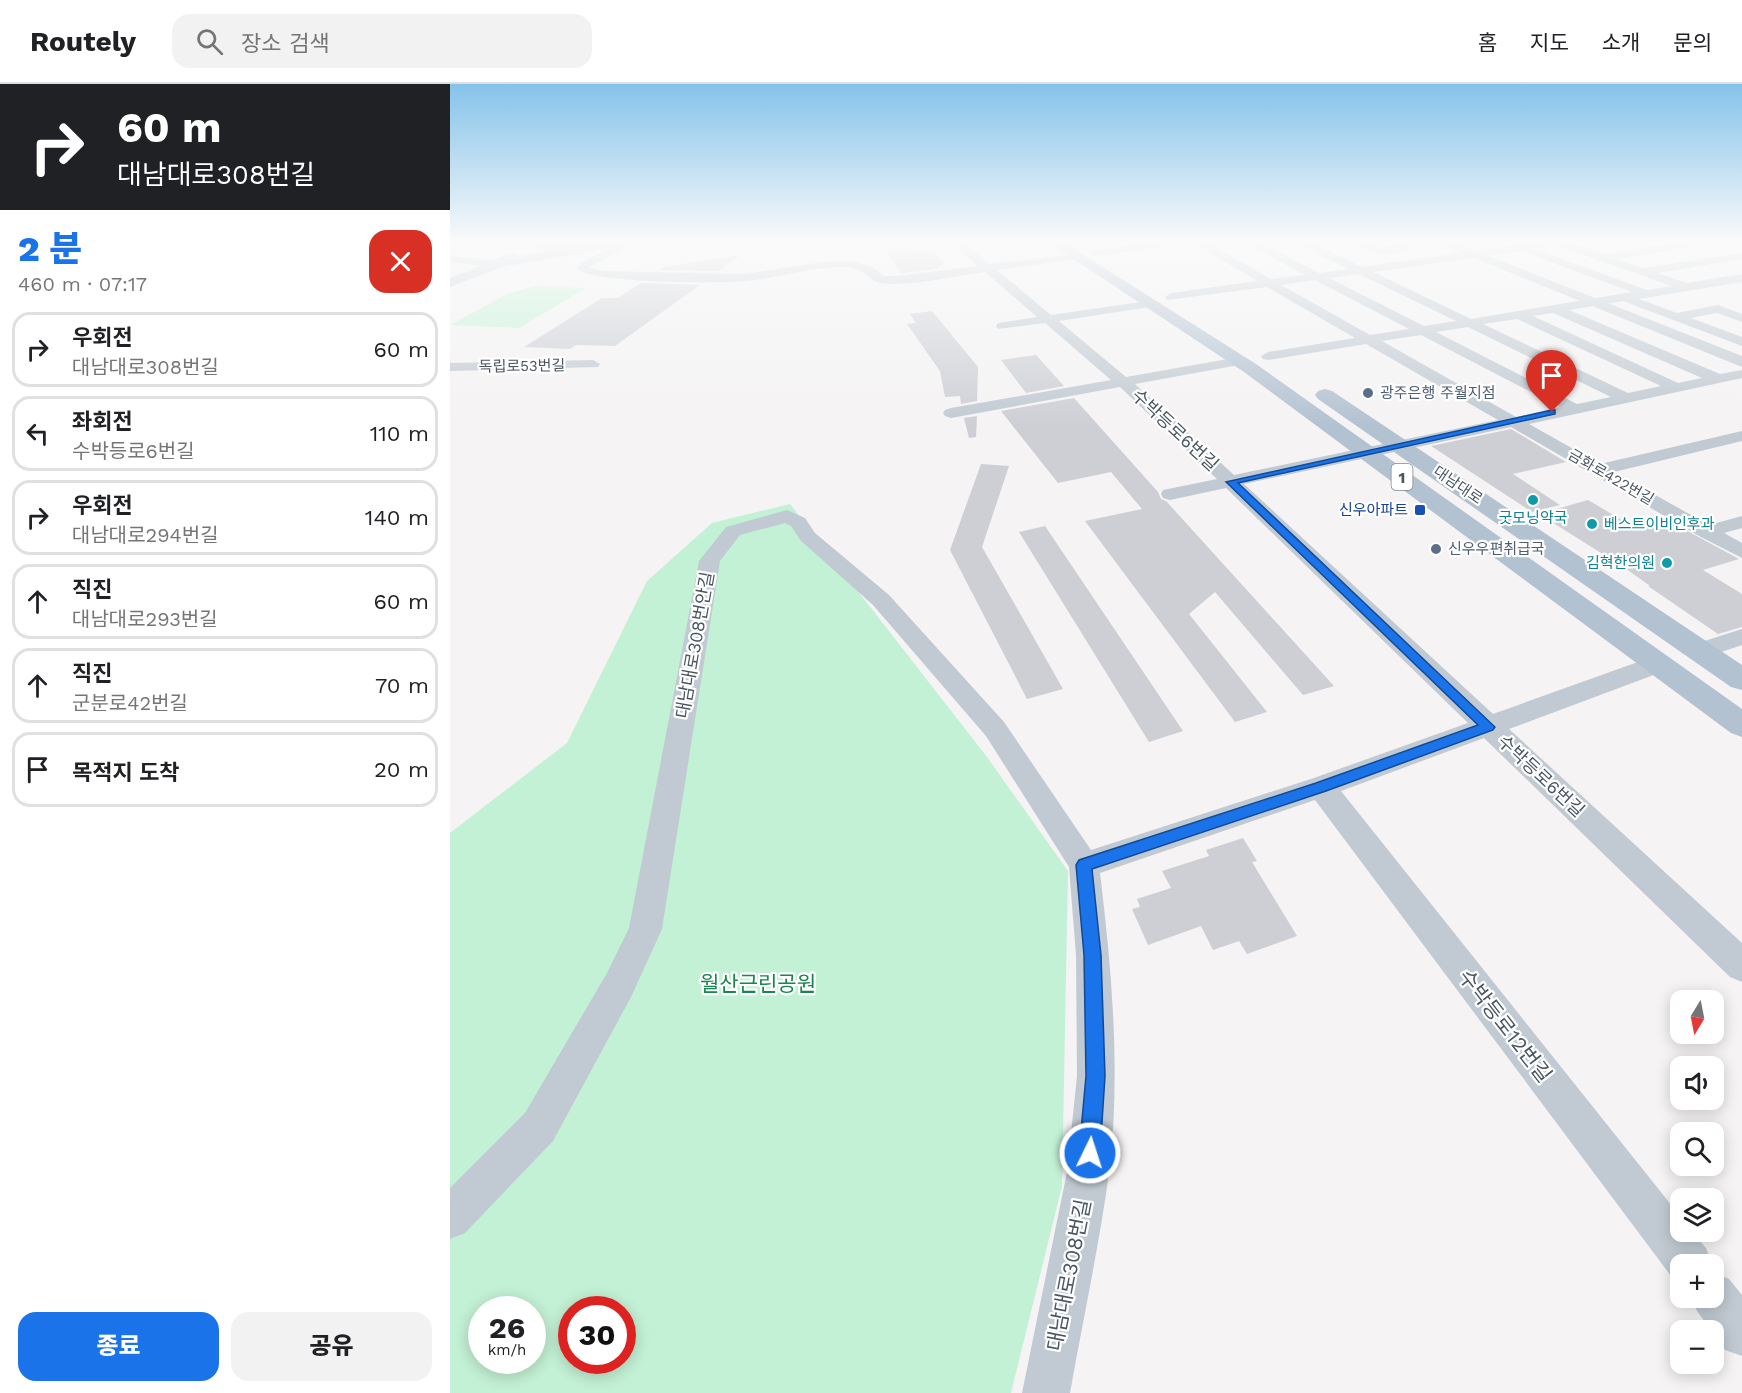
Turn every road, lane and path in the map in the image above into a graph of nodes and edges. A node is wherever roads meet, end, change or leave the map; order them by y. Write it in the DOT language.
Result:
graph roads {
  1 [pos="1029,303"];
  2 [pos="1142,303"];
  3 [pos="1164,303"];
  4 [pos="1166,303"];
  5 [pos="1304,303"];
  6 [pos="1367,303"];
  7 [pos="1428,303"];
  8 [pos="1592,303"];
  9 [pos="1639,303"];
  10 [pos="1555,309"];
  11 [pos="1519,315"];
  12 [pos="1676,317"];
  13 [pos="1742,318"];
  14 [pos="1048,319"];
  15 [pos="1470,323"];
  16 [pos="1002,326"];
  17 [pos="1422,331"];
  18 [pos="1369,340"];
  19 [pos="1742,342"];
  20 [pos="1268,357"];
  21 [pos="1239,361"];
  22 [pos="1742,362"];
  23 [pos="593,364"];
  24 [pos="450,367"];
  25 [pos="1742,374"];
  26 [pos="1718,379"];
  27 [pos="1122,381"];
  28 [pos="1675,387"];
  29 [pos="1624,398"];
  30 [pos="1572,408"];
  31 [pos="951,412"];
  32 [pos="1511,420"];
  33 [pos="1742,436"];
  34 [pos="1401,445"];
  35 [pos="1369,453"];
  36 [pos="1598,470"];
  37 [pos="1231,482"];
  38 [pos="1170,494"];
  39 [pos="1742,522"];
  40 [pos="1706,532"];
  41 [pos="1742,552"];
  42 [pos="1742,637"];
  43 [pos="1701,651"];
  44 [pos="1658,664"];
  45 [pos="1742,680"];
  46 [pos="1742,725"];
  47 [pos="1488,727"];
  48 [pos="1321,787"];
  49 [pos="1084,865"];
  50 [pos="1742,966"];
  51 [pos="450,1218"];
  52 [pos="1682,1254"];
  53 [pos="1723,1308"];
  54 [pos="1742,1333"];
  55 [pos="1046,1393"];
  1 -- 14 [label="street, 수박등로6번길"];
  2 -- 14 [label="street"];
  3 -- 21 [label="main road, 대남대로 / 1"];
  4 -- 20 [label="main road, 대남대로 / 1"];
  5 -- 18 [label="street, 금화로422번길"];
  6 -- 17 [label="street"];
  7 -- 15 [label="street"];
  8 -- 10 [label="street"];
  8 -- 22 [label="street"];
  9 -- 12 [label="street"];
  10 -- 11 [label="street"];
  10 -- 26 [label="street"];
  11 -- 15 [label="street"];
  11 -- 28 [label="street"];
  12 -- 13 [label="street"];
  12 -- 19 [label="street"];
  14 -- 16 [label="street"];
  14 -- 27 [label="street, 수박등로6번길"];
  15 -- 17 [label="street"];
  15 -- 29 [label="street"];
  17 -- 18 [label="street"];
  17 -- 30 [label="street"];
  18 -- 20 [label="street"];
  18 -- 32 [label="street, 금화로422번길"];
  20 -- 34 [label="main road, 대남대로 / 1"];
  21 -- 27 [label="street"];
  21 -- 35 [label="main road, 대남대로 / 1"];
  23 -- 24 [label="street, 독립로53번길"];
  25 -- 26 [label="street"];
  26 -- 28 [label="street"];
  27 -- 31 [label="street"];
  27 -- 37 [label="street, 수박등로6번길"];
  28 -- 29 [label="street"];
  29 -- 30 [label="street"];
  30 -- 32 [label="street"];
  32 -- 34 [label="street"];
  32 -- 36 [label="street, 금화로422번길"];
  33 -- 36 [label="street"];
  34 -- 35 [label="street"];
  34 -- 43 [label="main road, 대남대로 / 1"];
  35 -- 37 [label="street"];
  35 -- 44 [label="main road, 대남대로 / 1"];
  36 -- 40 [label="street, 금화로422번길"];
  37 -- 38 [label="street"];
  37 -- 47 [label="street, 수박등로6번길"];
  39 -- 40 [label="street"];
  40 -- 41 [label="street, 금화로422번길"];
  42 -- 43 [label="street"];
  43 -- 45 [label="main road, 대남대로 / 1"];
  44 -- 46 [label="main road, 대남대로 / 1"];
  44 -- 47 [label="street"];
  47 -- 48 [label="street"];
  47 -- 50 [label="street, 수박등로6번길"];
  48 -- 49 [label="street"];
  48 -- 52 [label="street, 수박등로12번길"];
  49 -- 51 [label="street, 대남대로308번안길"];
  49 -- 55 [label="street, 대남대로308번길"];
  53 -- 54 [label="street"];
}
